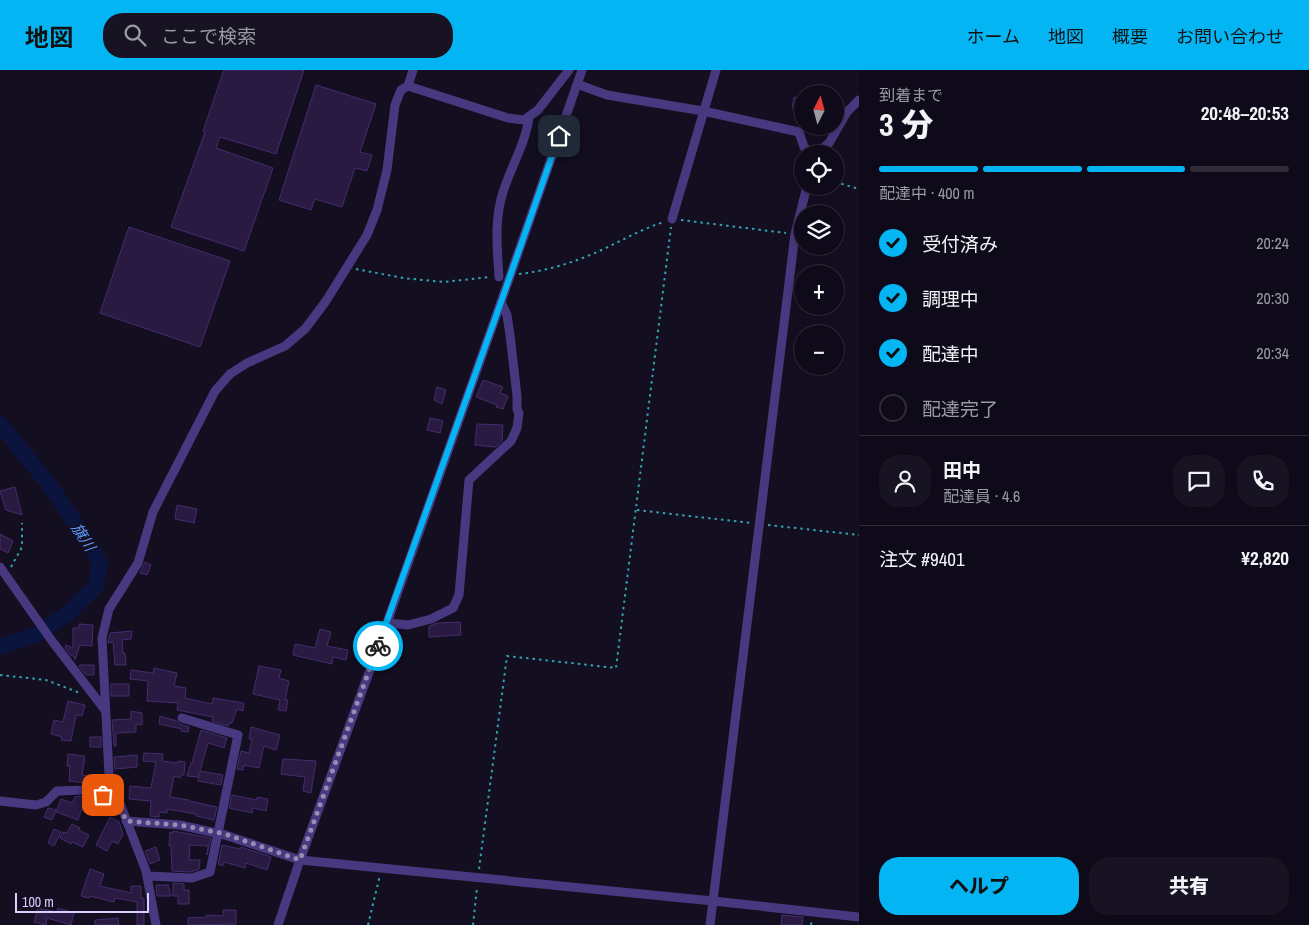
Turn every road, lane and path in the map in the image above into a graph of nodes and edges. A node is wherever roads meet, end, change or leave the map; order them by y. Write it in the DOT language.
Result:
graph roads {
  1 [pos="413,70"];
  2 [pos="569,70"];
  3 [pos="582,70"];
  4 [pos="716,70"];
  5 [pos="577,84"];
  6 [pos="408,86"];
  7 [pos="859,100"];
  8 [pos="703,111"];
  9 [pos="529,117"];
  10 [pos="803,145"];
  11 [pos="826,145"];
  12 [pos="844,185"];
  13 [pos="859,189"];
  14 [pos="672,219"];
  15 [pos="794,234"];
  16 [pos="794,242"];
  17 [pos="347,267"];
  18 [pos="499,276"];
  19 [pos="510,276"];
  20 [pos="501,302"];
  21 [pos="637,510"];
  22 [pos="22,522"];
  23 [pos="760,524"];
  24 [pos="859,535"];
  25 [pos="3,571"];
  26 [pos="387,623"];
  27 [pos="0,675"];
  28 [pos="80,693"];
  29 [pos="105,710"];
  30 [pos="182,718"];
  31 [pos="116,795"];
  32 [pos="0,801"];
  33 [pos="126,821"];
  34 [pos="219,833"];
  35 [pos="300,860"];
  36 [pos="382,868"];
  37 [pos="147,876"];
  38 [pos="478,877"];
  39 [pos="713,901"];
  40 [pos="859,917"];
  41 [pos="156,925"];
  42 [pos="278,925"];
  43 [pos="368,925"];
  44 [pos="473,925"];
  45 [pos="710,925"];
  1 -- 6 [label="street"];
  2 -- 9 [label="street"];
  3 -- 5 [label="street"];
  4 -- 8 [label="street"];
  5 -- 8 [label="street"];
  5 -- 19 [label="street"];
  6 -- 9 [label="street"];
  6 -- 17 [label="street"];
  7 -- 11 [label="street"];
  8 -- 10 [label="street"];
  8 -- 14 [label="street"];
  9 -- 18 [label="street"];
  12 -- 13 [label="path"];
  14 -- 15 [label="path"];
  14 -- 19 [label="path"];
  14 -- 21 [label="path"];
  16 -- 23 [label="street"];
  17 -- 18 [label="path"];
  17 -- 29 [label="street"];
  19 -- 20 [label="street"];
  20 -- 26 [label="street"];
  20 -- 26 [label="street"];
  21 -- 23 [label="path"];
  21 -- 38 [label="path"];
  22 -- 25 [label="path"];
  23 -- 24 [label="path"];
  23 -- 39 [label="street"];
  25 -- 29 [label="street"];
  26 -- 35 [label="street"];
  27 -- 28 [label="path"];
  29 -- 31 [label="street"];
  30 -- 34 [label="street"];
  31 -- 32 [label="street"];
  31 -- 33 [label="street"];
  33 -- 34 [label="street"];
  33 -- 37 [label="street"];
  34 -- 35 [label="street"];
  34 -- 37 [label="street"];
  35 -- 36 [label="street"];
  35 -- 42 [label="street"];
  36 -- 38 [label="street"];
  36 -- 43 [label="path"];
  37 -- 41 [label="street"];
  38 -- 39 [label="street"];
  38 -- 44 [label="path"];
  39 -- 40 [label="street"];
  39 -- 45 [label="street"];
}
